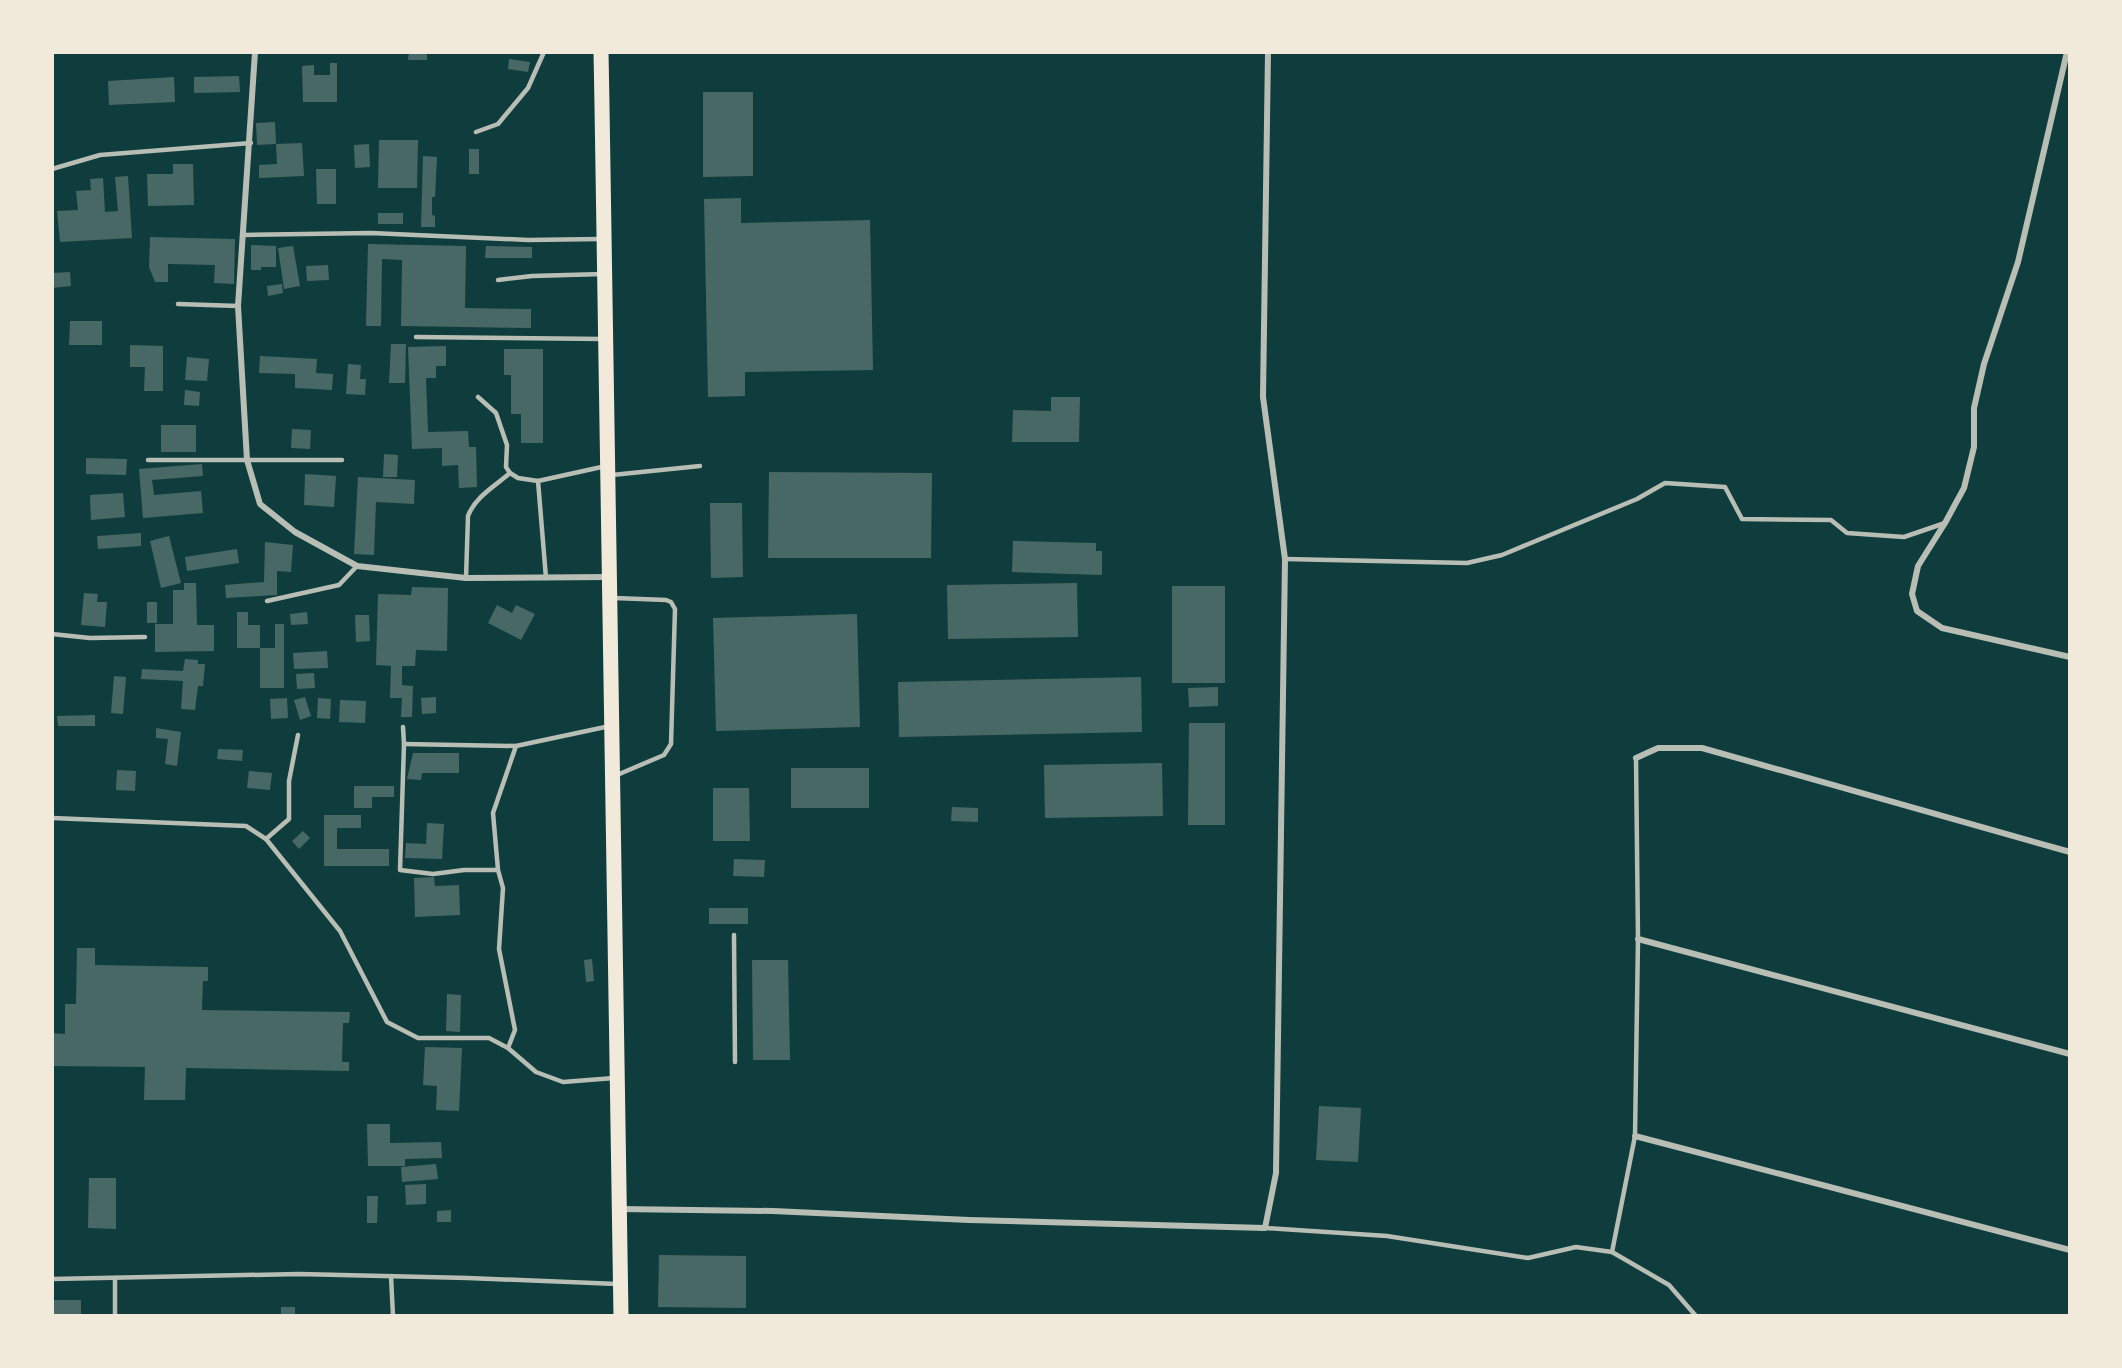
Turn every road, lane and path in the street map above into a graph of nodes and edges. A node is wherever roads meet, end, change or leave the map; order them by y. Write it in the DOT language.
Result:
graph roads {
  1 [pos="255,52"];
  2 [pos="544,52"];
  3 [pos="601,52"];
  4 [pos="1268,52"];
  5 [pos="2067,52"];
  6 [pos="476,132"];
  7 [pos="250,143"];
  8 [pos="52,169"];
  9 [pos="243,235"];
  10 [pos="605,239"];
  11 [pos="606,273"];
  12 [pos="498,280"];
  13 [pos="178,304"];
  14 [pos="238,306"];
  15 [pos="416,337"];
  16 [pos="607,339"];
  17 [pos="478,397"];
  18 [pos="148,460"];
  19 [pos="248,460"];
  20 [pos="342,460"];
  21 [pos="700,466"];
  22 [pos="609,470"];
  23 [pos="510,473"];
  24 [pos="538,481"];
  25 [pos="1945,523"];
  26 [pos="1285,559"];
  27 [pos="357,566"];
  28 [pos="612,576"];
  29 [pos="466,578"];
  30 [pos="546,578"];
  31 [pos="612,598"];
  32 [pos="267,601"];
  33 [pos="52,634"];
  34 [pos="145,637"];
  35 [pos="2070,657"];
  36 [pos="612,725"];
  37 [pos="403,727"];
  38 [pos="298,735"];
  39 [pos="404,744"];
  40 [pos="516,746"];
  41 [pos="1636,758"];
  42 [pos="613,776"];
  43 [pos="52,818"];
  44 [pos="266,839"];
  45 [pos="2070,852"];
  46 [pos="498,870"];
  47 [pos="734,935"];
  48 [pos="1638,939"];
  49 [pos="508,1048"];
  50 [pos="2070,1054"];
  51 [pos="735,1062"];
  52 [pos="617,1078"];
  53 [pos="1635,1136"];
  54 [pos="619,1209"];
  55 [pos="1265,1228"];
  56 [pos="2070,1250"];
  57 [pos="1612,1252"];
  58 [pos="392,1276"];
  59 [pos="115,1278"];
  60 [pos="52,1279"];
  61 [pos="620,1284"];
  62 [pos="115,1316"];
  63 [pos="393,1316"];
  64 [pos="621,1316"];
  65 [pos="1696,1316"];
  1 -- 7 [label="street"];
  2 -- 6 [label="lane"];
  3 -- 10 [label="main road"];
  4 -- 26 [label="street"];
  5 -- 25 [label="street"];
  7 -- 8 [label="lane"];
  7 -- 9 [label="street"];
  9 -- 10 [label="lane"];
  9 -- 14 [label="street"];
  10 -- 11 [label="main road"];
  11 -- 12 [label="lane"];
  11 -- 16 [label="main road"];
  13 -- 14 [label="lane"];
  14 -- 19 [label="street"];
  15 -- 16 [label="lane"];
  16 -- 22 [label="main road"];
  17 -- 23 [label="lane"];
  18 -- 19 [label="lane"];
  19 -- 20 [label="lane"];
  19 -- 27 [label="street"];
  21 -- 22 [label="lane"];
  22 -- 24 [label="lane"];
  22 -- 28 [label="main road"];
  23 -- 24 [label="lane"];
  23 -- 29 [label="lane"];
  24 -- 30 [label="lane"];
  25 -- 26 [label="lane"];
  25 -- 35 [label="street"];
  26 -- 55 [label="street"];
  27 -- 29 [label="street"];
  27 -- 32 [label="lane"];
  28 -- 30 [label="street"];
  28 -- 31 [label="main road"];
  29 -- 30 [label="street"];
  31 -- 36 [label="main road"];
  31 -- 42 [label="lane"];
  33 -- 34 [label="lane"];
  36 -- 40 [label="lane"];
  36 -- 42 [label="main road"];
  37 -- 39 [label="lane"];
  38 -- 44 [label="lane"];
  39 -- 40 [label="lane"];
  39 -- 46 [label="lane"];
  40 -- 46 [label="lane"];
  41 -- 45 [label="street"];
  41 -- 48 [label="lane"];
  42 -- 52 [label="main road"];
  43 -- 44 [label="lane"];
  44 -- 49 [label="lane"];
  46 -- 49 [label="lane"];
  47 -- 51 [label="lane"];
  48 -- 50 [label="street"];
  48 -- 53 [label="lane"];
  49 -- 52 [label="lane"];
  52 -- 54 [label="main road"];
  53 -- 56 [label="street"];
  53 -- 57 [label="lane"];
  54 -- 55 [label="street"];
  54 -- 61 [label="main road"];
  55 -- 57 [label="lane"];
  57 -- 65 [label="lane"];
  58 -- 59 [label="lane"];
  58 -- 61 [label="lane"];
  58 -- 63 [label="lane"];
  59 -- 60 [label="lane"];
  59 -- 62 [label="lane"];
  61 -- 64 [label="main road"];
}
